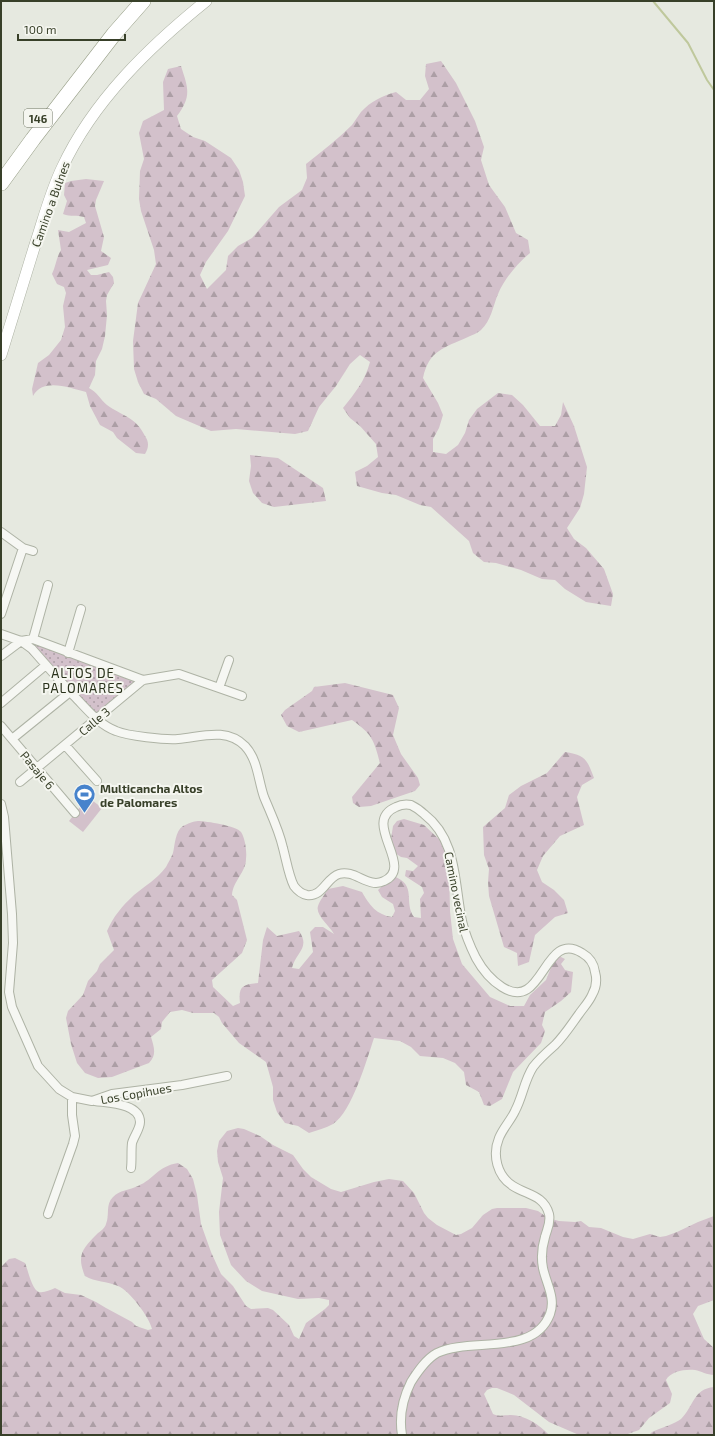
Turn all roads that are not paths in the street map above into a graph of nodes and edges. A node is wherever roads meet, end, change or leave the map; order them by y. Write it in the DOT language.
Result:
graph roads {
  1 [pos="129,1"];
  2 [pos="144,1"];
  3 [pos="150,1"];
  4 [pos="206,1"];
  5 [pos="123,23"];
  6 [pos="1,168"];
  7 [pos="1,183"];
  8 [pos="1,355"];
  9 [pos="1,532"];
  10 [pos="23,548"];
  11 [pos="33,551"];
  12 [pos="48,585"];
  13 [pos="81,609"];
  14 [pos="1,614"];
  15 [pos="1,634"];
  16 [pos="33,639"];
  17 [pos="21,641"];
  18 [pos="68,653"];
  19 [pos="1,656"];
  20 [pos="229,660"];
  21 [pos="46,665"];
  22 [pos="143,680"];
  23 [pos="219,688"];
  24 [pos="70,692"];
  25 [pos="242,696"];
  26 [pos="1,703"];
  27 [pos="96,719"];
  28 [pos="1,726"];
  29 [pos="12,739"];
  30 [pos="66,745"];
  31 [pos="37,768"];
  32 [pos="97,781"];
  33 [pos="20,782"];
  34 [pos="1,804"];
  35 [pos="74,813"];
  36 [pos="227,1076"];
  37 [pos="72,1097"];
  38 [pos="92,1101"];
  39 [pos="131,1168"];
  40 [pos="48,1214"];
  41 [pos="402,1435"];
  1 -- 6 [label="highway, 146"];
  2 -- 5 [label="highway, 146"];
  3 -- 5 [label="highway"];
  4 -- 8 [label="street, Camino a Bulnes"];
  5 -- 7 [label="highway, 146"];
  9 -- 10 [label="street"];
  10 -- 11 [label="street"];
  10 -- 14 [label="street"];
  12 -- 16 [label="street"];
  13 -- 18 [label="street"];
  15 -- 17 [label="street"];
  16 -- 17 [label="street"];
  16 -- 18 [label="street"];
  17 -- 19 [label="street"];
  17 -- 21 [label="street"];
  18 -- 22 [label="street"];
  20 -- 23 [label="street"];
  21 -- 24 [label="street"];
  21 -- 26 [label="street"];
  22 -- 23 [label="street"];
  22 -- 27 [label="street, Calle 3"];
  23 -- 25 [label="street"];
  24 -- 27 [label="street"];
  24 -- 29 [label="street"];
  27 -- 30 [label="street, Calle 3"];
  27 -- 41 [label="street, Camino vecinal"];
  28 -- 29 [label="street, Pasaje 6"];
  29 -- 31 [label="street, Pasaje 6"];
  30 -- 31 [label="street, Calle 3"];
  30 -- 32 [label="street"];
  31 -- 33 [label="street, Calle 3"];
  31 -- 35 [label="street, Pasaje 6"];
  34 -- 37 [label="street, Los Copihues"];
  36 -- 38 [label="street, Los Copihues"];
  37 -- 38 [label="street, Los Copihues"];
  37 -- 40 [label="street"];
  38 -- 39 [label="street"];
}
